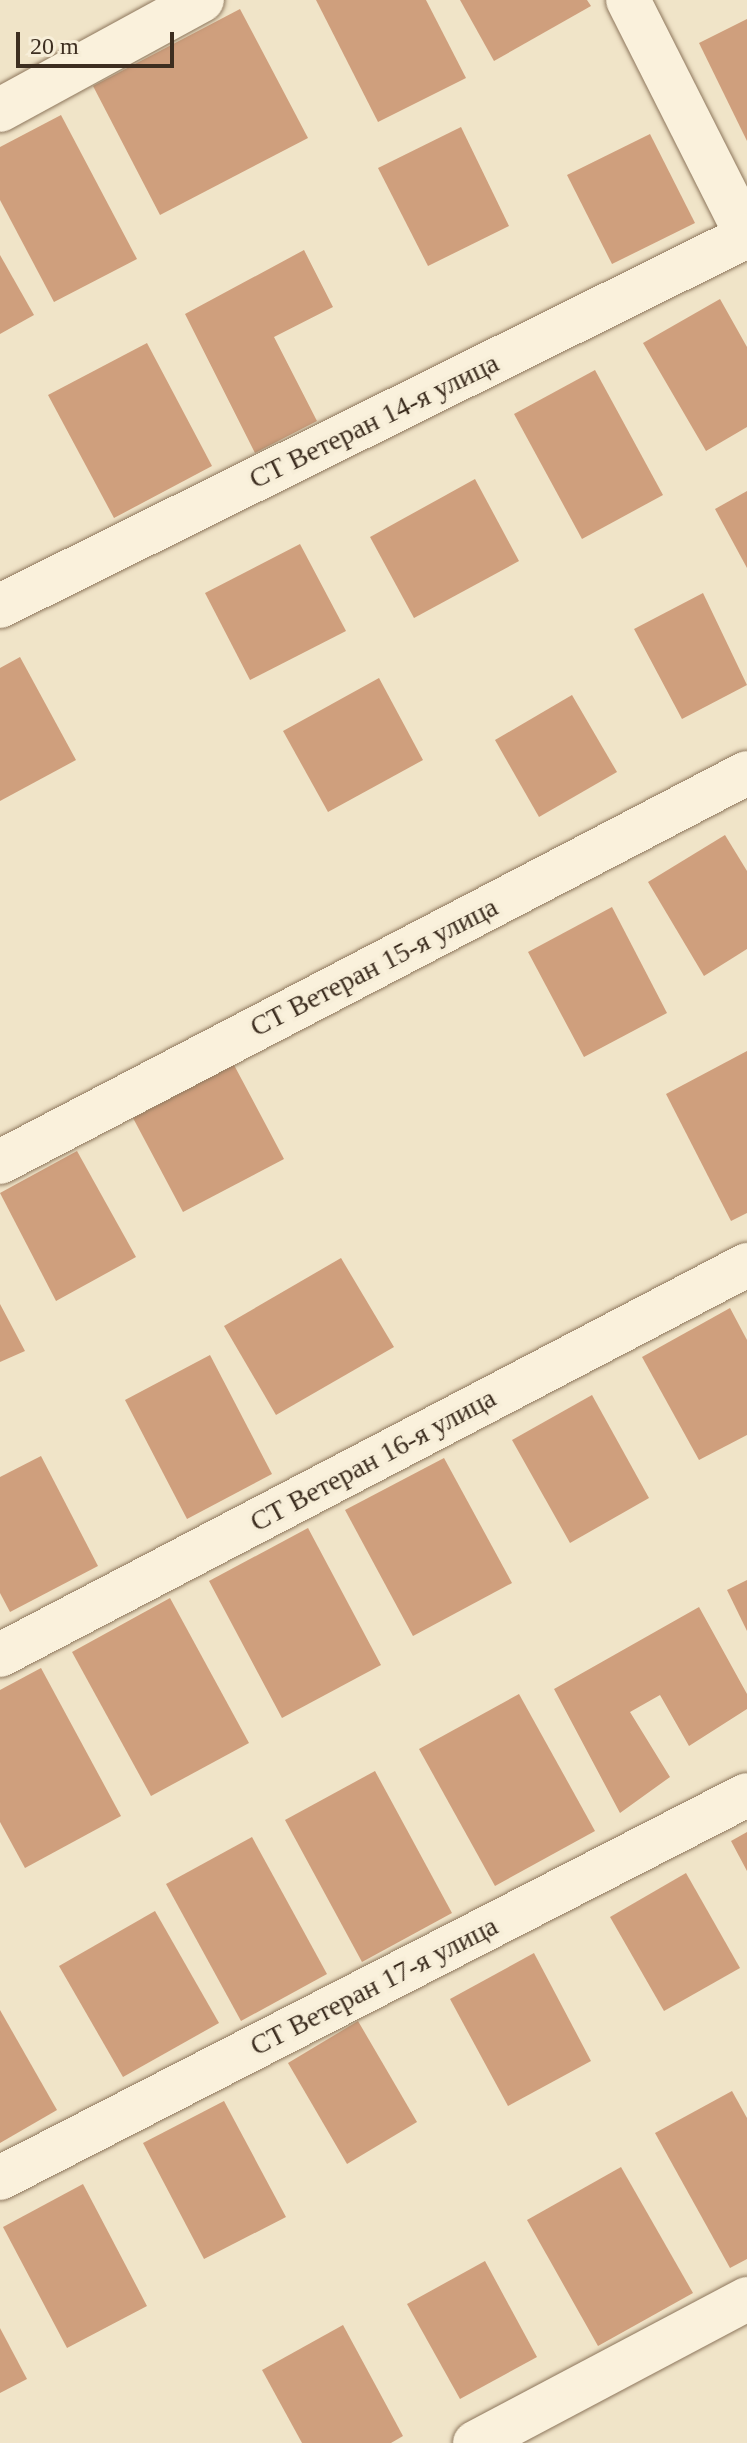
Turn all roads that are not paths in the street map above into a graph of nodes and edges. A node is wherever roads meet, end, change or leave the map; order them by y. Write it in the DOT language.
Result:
graph roads {
  1 [pos="202,0"];
  2 [pos="628,0"];
  3 [pos="0,110"];
  4 [pos="747,236"];
  5 [pos="0,606"];
  6 [pos="747,773"];
  7 [pos="0,1162"];
  8 [pos="747,1265"];
  9 [pos="0,1655"];
  10 [pos="747,1795"];
  11 [pos="0,2178"];
  12 [pos="747,2299"];
  13 [pos="475,2443"];
  1 -- 3 [label="street"];
  2 -- 4 [label="street"];
  4 -- 5 [label="street, СТ Ветеран 14-я улица"];
  6 -- 7 [label="street, СТ Ветеран 15-я улица"];
  8 -- 9 [label="street, СТ Ветеран 16-я улица"];
  10 -- 11 [label="street, СТ Ветеран 17-я улица"];
  12 -- 13 [label="street"];
}
